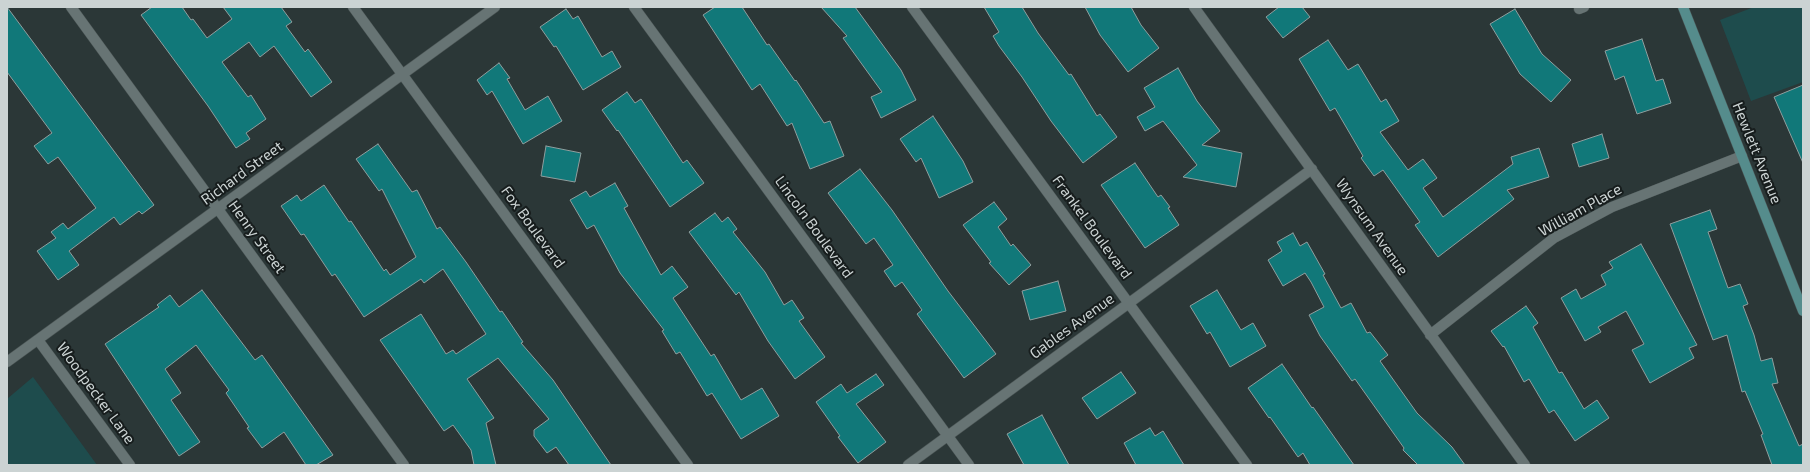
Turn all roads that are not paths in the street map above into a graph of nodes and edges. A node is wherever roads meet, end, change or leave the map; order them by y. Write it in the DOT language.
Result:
graph roads {
  1 [pos="71,7"];
  2 [pos="353,7"];
  3 [pos="495,7"];
  4 [pos="634,7"];
  5 [pos="912,7"];
  6 [pos="1683,7"];
  7 [pos="1199,9"];
  8 [pos="402,74"];
  9 [pos="1742,156"];
  10 [pos="1312,169"];
  11 [pos="218,209"];
  12 [pos="1129,303"];
  13 [pos="1803,311"];
  14 [pos="1430,335"];
  15 [pos="38,340"];
  16 [pos="7,362"];
  17 [pos="947,436"];
  18 [pos="130,465"];
  19 [pos="404,465"];
  20 [pos="688,465"];
  21 [pos="908,465"];
  22 [pos="969,465"];
  23 [pos="1247,465"];
  24 [pos="1525,465"];
  1 -- 11 [label="street, Henry Street"];
  2 -- 8 [label="street, Fox Boulevard"];
  3 -- 8 [label="street, Richard Street"];
  4 -- 17 [label="street, Lincoln Boulevard"];
  5 -- 12 [label="street, Frankel Boulevard"];
  6 -- 9 [label="street, Hewlett Avenue"];
  7 -- 10 [label="street, Wynsum Avenue"];
  8 -- 11 [label="street, Richard Street"];
  8 -- 20 [label="street, Fox Boulevard"];
  9 -- 13 [label="street, Hewlett Avenue"];
  9 -- 14 [label="street, William Place"];
  10 -- 12 [label="street, Gables Avenue"];
  10 -- 14 [label="street, Wynsum Avenue"];
  11 -- 15 [label="street, Richard Street"];
  11 -- 19 [label="street, Henry Street"];
  12 -- 17 [label="street, Gables Avenue"];
  12 -- 23 [label="street, Frankel Boulevard"];
  14 -- 24 [label="street, Wynsum Avenue"];
  15 -- 16 [label="street, Richard Street"];
  15 -- 18 [label="street, Woodpecker Lane"];
  17 -- 21 [label="street, Gables Avenue"];
  17 -- 22 [label="street, Lincoln Boulevard"];
}
